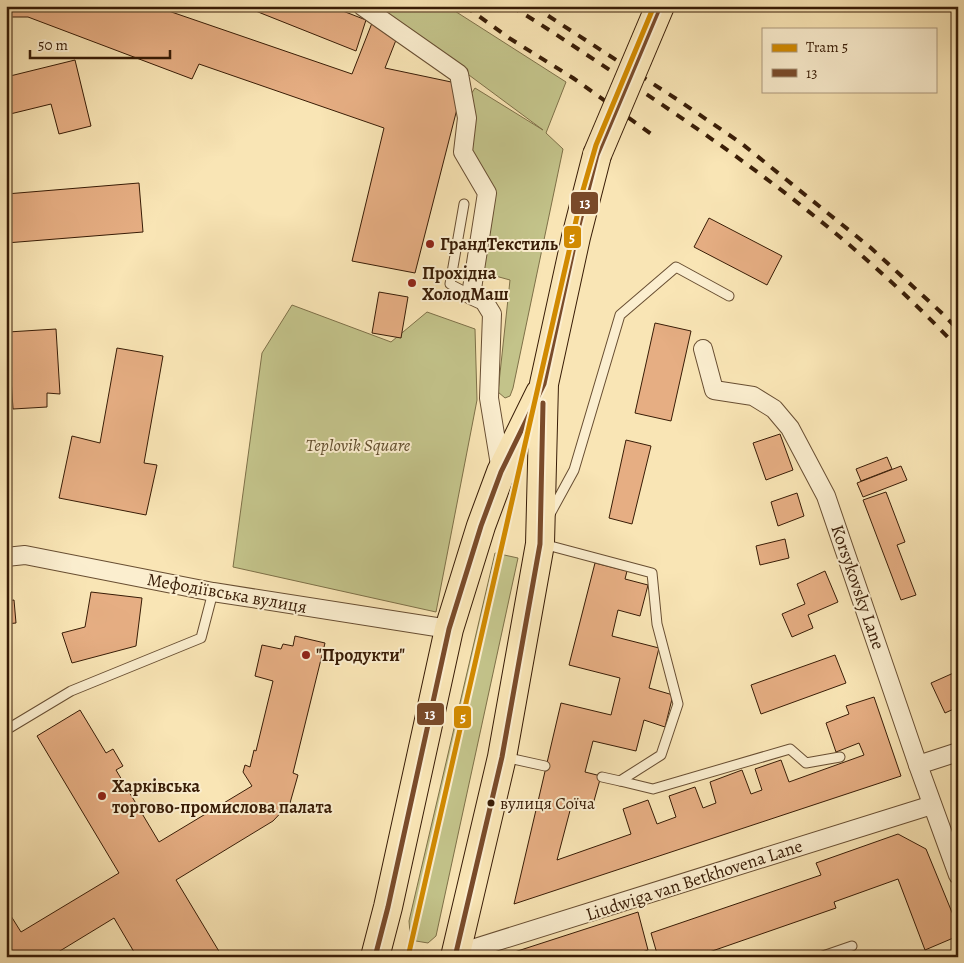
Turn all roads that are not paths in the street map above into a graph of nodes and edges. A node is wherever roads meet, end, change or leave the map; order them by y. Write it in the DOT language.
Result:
graph roads {
  1 [pos="362,6"];
  2 [pos="660,6"];
  3 [pos="464,204"];
  4 [pos="471,295"];
  5 [pos="729,296"];
  6 [pos="703,350"];
  7 [pos="544,384"];
  8 [pos="501,472"];
  9 [pos="540,536"];
  10 [pos="6,557"];
  11 [pos="213,592"];
  12 [pos="449,629"];
  13 [pos="6,730"];
  14 [pos="958,752"];
  15 [pos="502,757"];
  16 [pos="840,757"];
  17 [pos="918,765"];
  18 [pos="545,766"];
  19 [pos="602,777"];
  20 [pos="620,780"];
  21 [pos="932,805"];
  22 [pos="958,875"];
  23 [pos="852,946"];
  24 [pos="456,955"];
  25 [pos="375,957"];
  26 [pos="820,957"];
  1 -- 4 [label="street"];
  2 -- 7 [label="main road, bridge"];
  3 -- 4 [label="lane"];
  4 -- 8 [label="street"];
  5 -- 9 [label="lane"];
  6 -- 17 [label="street, Korsykovsky Lane"];
  7 -- 8 [label="main road"];
  7 -- 9 [label="main road"];
  8 -- 12 [label="main road"];
  9 -- 15 [label="main road"];
  9 -- 20 [label="lane"];
  10 -- 11 [label="street, Мефодіївська вулиця"];
  11 -- 12 [label="street, Мефодіївська вулиця"];
  11 -- 13 [label="lane"];
  12 -- 25 [label="main road"];
  14 -- 17 [label="street"];
  15 -- 18 [label="lane"];
  15 -- 24 [label="main road"];
  16 -- 20 [label="lane"];
  17 -- 21 [label="street, Korsykovsky Lane"];
  19 -- 20 [label="lane"];
  21 -- 22 [label="street, Korsykovsky Lane"];
  21 -- 24 [label="street, Liudwiga van Betkhovena Lane"];
  23 -- 26 [label="lane"];
}
